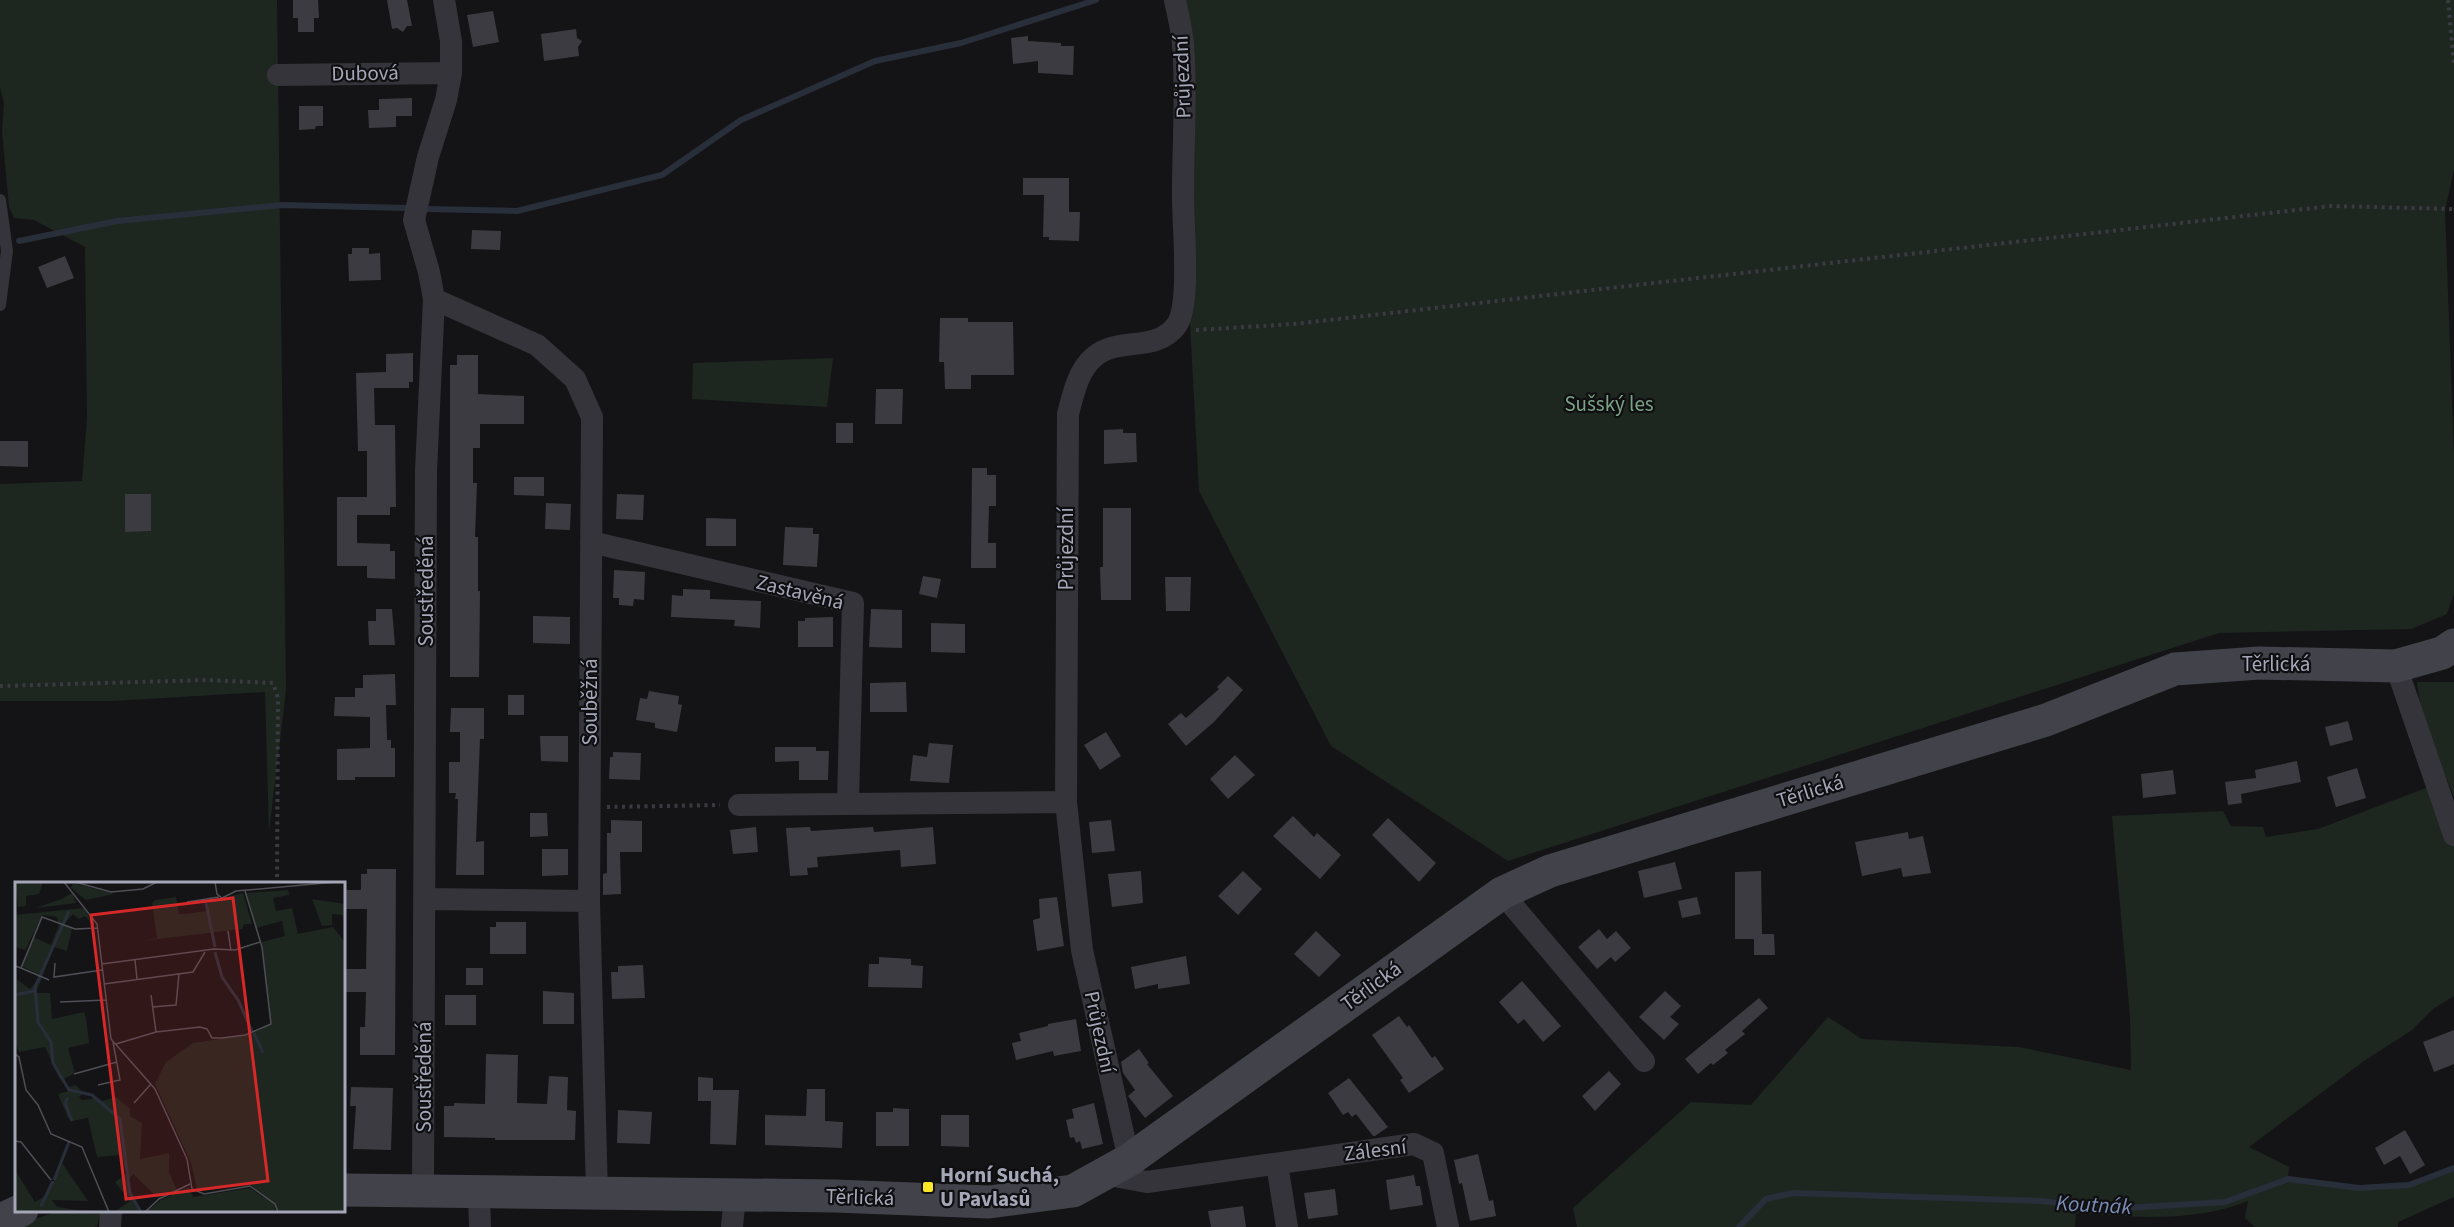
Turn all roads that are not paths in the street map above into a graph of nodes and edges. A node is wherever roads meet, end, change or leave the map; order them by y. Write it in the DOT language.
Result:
graph roads {
  1 [pos="444,0"];
  2 [pos="1175,0"];
  3 [pos="451,73"];
  4 [pos="278,75"];
  5 [pos="0,200"];
  6 [pos="434,299"];
  7 [pos="0,305"];
  8 [pos="591,542"];
  9 [pos="2454,645"];
  10 [pos="2396,666"];
  11 [pos="848,802"];
  12 [pos="1066,802"];
  13 [pos="739,805"];
  14 [pos="2454,835"];
  15 [pos="1502,892"];
  16 [pos="425,899"];
  17 [pos="589,901"];
  18 [pos="1644,1061"];
  19 [pos="1276,1164"];
  20 [pos="1116,1167"];
  21 [pos="345,1190"];
  22 [pos="423,1191"];
  23 [pos="479,1192"];
  24 [pos="597,1193"];
  25 [pos="735,1195"];
  26 [pos="18,1212"];
  27 [pos="111,1212"];
  28 [pos="0,1220"];
  29 [pos="110,1227"];
  30 [pos="480,1227"];
  31 [pos="732,1227"];
  32 [pos="1287,1227"];
  33 [pos="1448,1227"];
  1 -- 3 [label="street, Soustředěná"];
  2 -- 12 [label="street, Průjezdní"];
  3 -- 4 [label="street, Dubová"];
  3 -- 6 [label="street, Soustředěná"];
  5 -- 7 [label="lane"];
  6 -- 8 [label="street, Souběžná"];
  6 -- 16 [label="street, Soustředěná"];
  8 -- 11 [label="street, Zastavěná"];
  8 -- 17 [label="street, Souběžná"];
  9 -- 10 [label="main road, Těrlická"];
  10 -- 14 [label="street"];
  10 -- 15 [label="main road, Těrlická"];
  11 -- 12 [label="street"];
  11 -- 13 [label="street"];
  12 -- 20 [label="street, Průjezdní"];
  15 -- 18 [label="street"];
  15 -- 20 [label="main road, Těrlická"];
  16 -- 17 [label="street"];
  16 -- 22 [label="street, Soustředěná"];
  17 -- 24 [label="street, Souběžná"];
  19 -- 20 [label="street, Zálesní"];
  19 -- 32 [label="street"];
  19 -- 33 [label="street, Zálesní"];
  20 -- 25 [label="main road, Těrlická"];
  21 -- 22 [label="main road, Těrlická"];
  22 -- 23 [label="main road, Těrlická"];
  23 -- 24 [label="main road, Těrlická"];
  23 -- 30 [label="street"];
  24 -- 25 [label="main road, Těrlická"];
  25 -- 31 [label="street"];
  26 -- 28 [label="main road"];
  27 -- 29 [label="street"];
}
